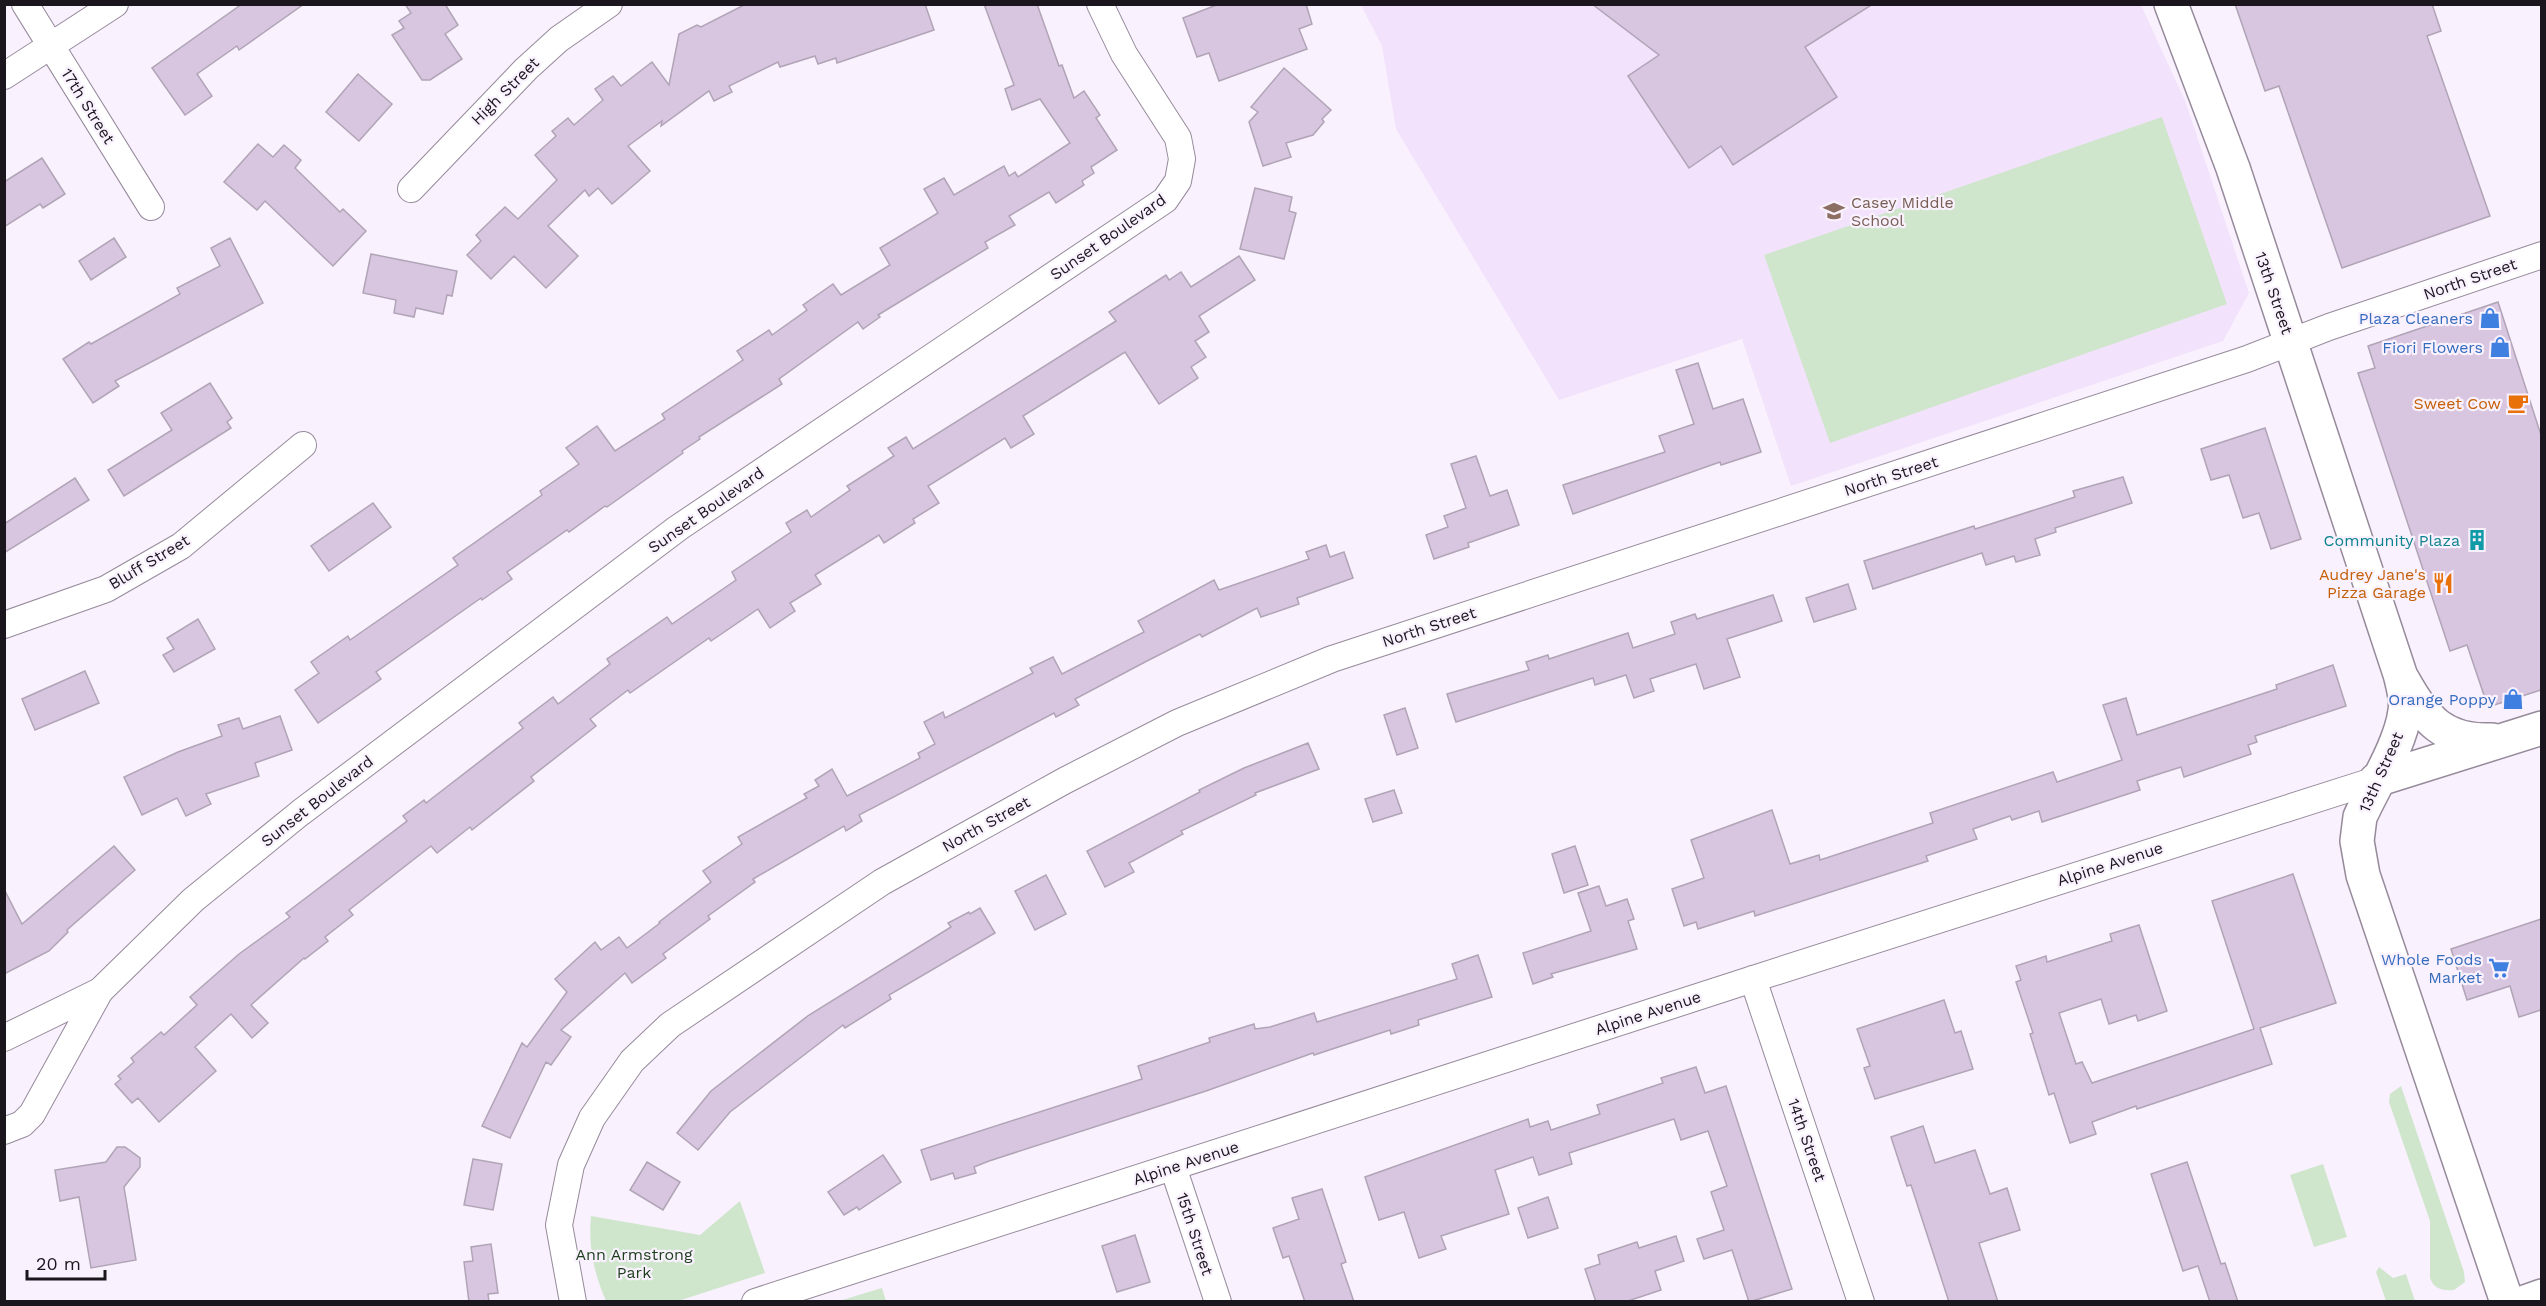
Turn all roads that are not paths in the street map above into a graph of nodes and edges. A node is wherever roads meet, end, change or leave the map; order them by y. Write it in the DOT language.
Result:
graph roads {
  1 [pos="25,4"];
  2 [pos="115,4"];
  3 [pos="609,4"];
  4 [pos="1100,4"];
  5 [pos="2171,4"];
  6 [pos="51,45"];
  7 [pos="4,76"];
  8 [pos="411,189"];
  9 [pos="152,207"];
  10 [pos="2541,255"];
  11 [pos="2290,340"];
  12 [pos="303,445"];
  13 [pos="4,625"];
  14 [pos="2400,674"];
  15 [pos="2541,728"];
  16 [pos="2503,740"];
  17 [pos="2376,780"];
  18 [pos="1753,979"];
  19 [pos="100,991"];
  20 [pos="4,1038"];
  21 [pos="4,1131"];
  22 [pos="1173,1167"];
  23 [pos="2541,1296"];
  24 [pos="573,1302"];
  25 [pos="755,1302"];
  26 [pos="1218,1302"];
  27 [pos="1861,1302"];
  28 [pos="2507,1302"];
  29 [pos="2525,1302"];
  1 -- 6 [label="street, 17th Street"];
  2 -- 6 [label="street"];
  3 -- 8 [label="street, High Street"];
  4 -- 19 [label="street, Sunset Boulevard"];
  5 -- 11 [label="street, 13th Street"];
  6 -- 7 [label="street"];
  6 -- 9 [label="street, 17th Street"];
  10 -- 11 [label="street, North Street"];
  11 -- 14 [label="street, 13th Street"];
  11 -- 24 [label="street, North Street"];
  12 -- 13 [label="street, Bluff Street"];
  14 -- 16 [label="street"];
  14 -- 17 [label="street, 13th Street"];
  15 -- 16 [label="street, Alpine Avenue"];
  16 -- 17 [label="street, Alpine Avenue"];
  17 -- 18 [label="street, Alpine Avenue"];
  17 -- 28 [label="street, 13th Street"];
  18 -- 22 [label="street, Alpine Avenue"];
  18 -- 27 [label="street, 14th Street"];
  19 -- 20 [label="street, Sunset Boulevard"];
  19 -- 21 [label="street, Sunset Boulevard"];
  22 -- 25 [label="street, Alpine Avenue"];
  22 -- 26 [label="street, 15th Street"];
  23 -- 29 [label="street"];
}
